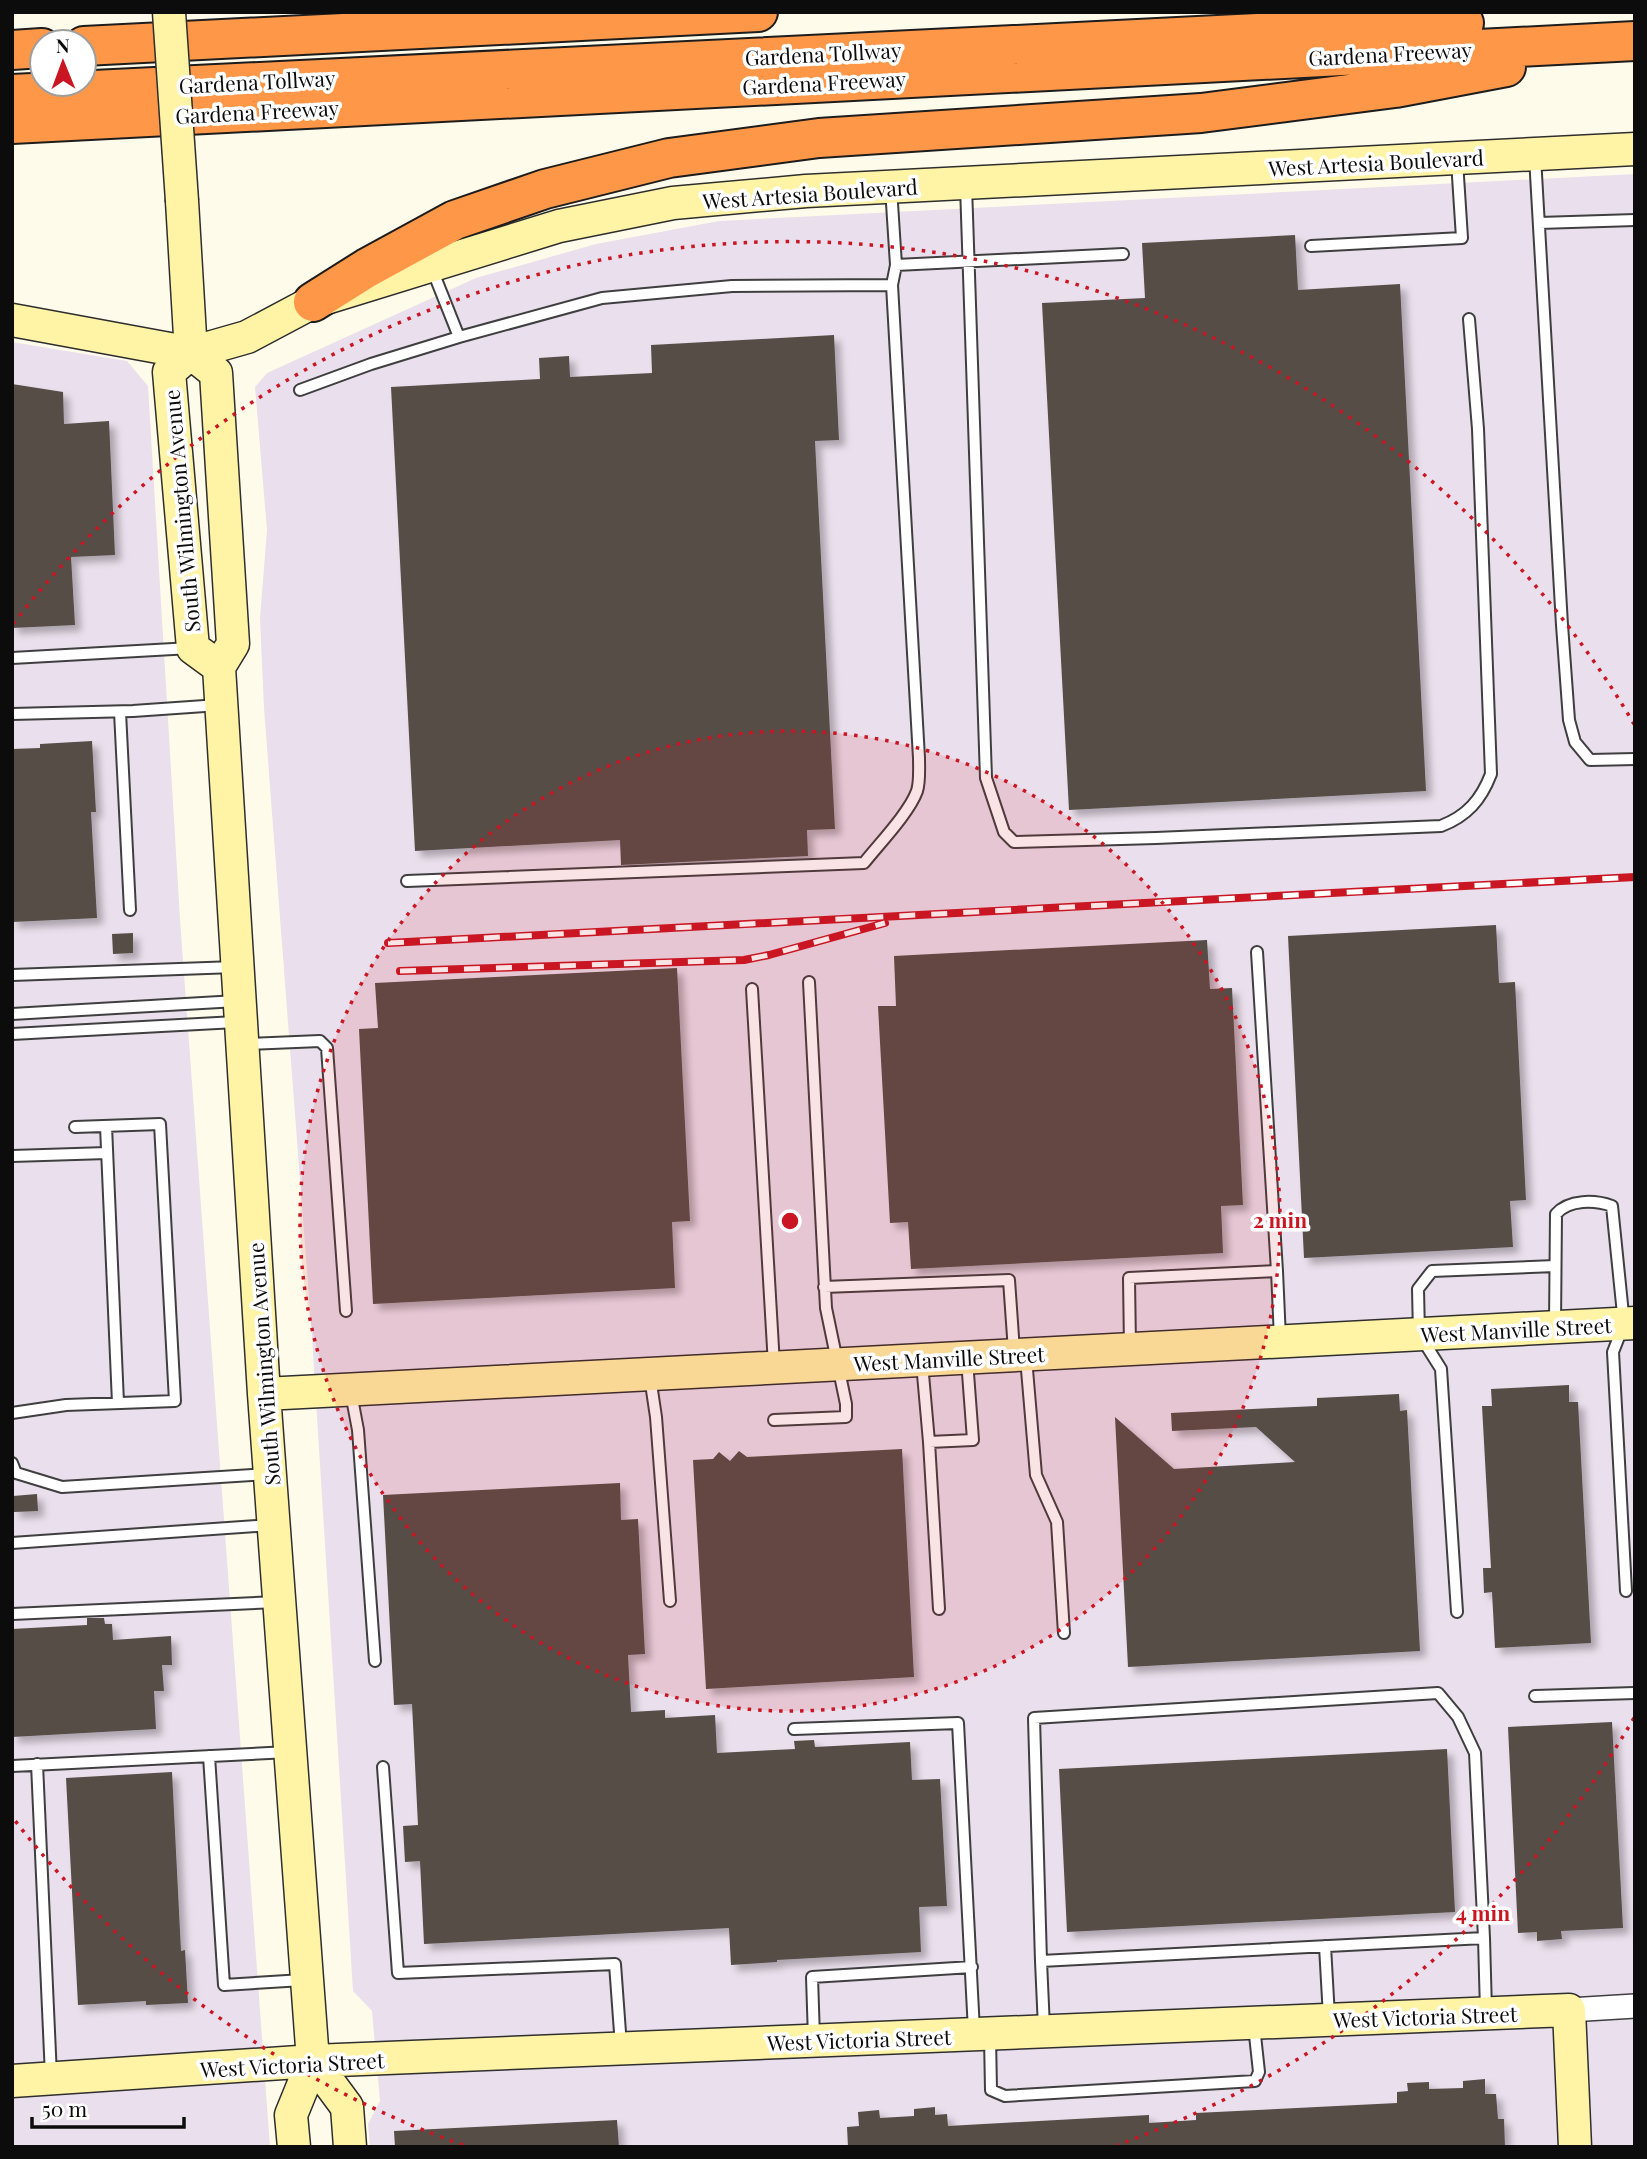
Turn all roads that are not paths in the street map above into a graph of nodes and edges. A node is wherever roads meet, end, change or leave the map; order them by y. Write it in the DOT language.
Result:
graph roads {
  1 [pos="169,12"];
  2 [pos="758,12"];
  3 [pos="1227,12"];
  4 [pos="1635,15"];
  5 [pos="1635,42"];
  6 [pos="98,45"];
  7 [pos="98,72"];
  8 [pos="12,94"];
  9 [pos="12,124"];
  10 [pos="1635,149"];
  11 [pos="1535,154"];
  12 [pos="1456,158"];
  13 [pos="965,183"];
  14 [pos="891,187"];
  15 [pos="1635,220"];
  16 [pos="1539,223"];
  17 [pos="1311,246"];
  18 [pos="1123,254"];
  19 [pos="969,261"];
  20 [pos="896,265"];
  21 [pos="431,266"];
  22 [pos="892,285"];
  23 [pos="313,302"];
  24 [pos="1469,319"];
  25 [pos="12,320"];
  26 [pos="458,337"];
  27 [pos="191,353"];
  28 [pos="300,390"];
  29 [pos="193,648"];
  30 [pos="12,658"];
  31 [pos="219,667"];
  32 [pos="222,705"];
  33 [pos="120,712"];
  34 [pos="12,714"];
  35 [pos="1635,759"];
  36 [pos="407,881"];
  37 [pos="131,910"];
  38 [pos="1257,952"];
  39 [pos="238,967"];
  40 [pos="12,975"];
  41 [pos="810,982"];
  42 [pos="752,989"];
  43 [pos="12,1013"];
  44 [pos="241,1022"];
  45 [pos="12,1034"];
  46 [pos="106,1126"];
  47 [pos="75,1127"];
  48 [pos="107,1153"];
  49 [pos="12,1156"];
  50 [pos="1555,1266"];
  51 [pos="1277,1271"];
  52 [pos="824,1287"];
  53 [pos="346,1311"];
  54 [pos="1630,1324"];
  55 [pos="1555,1328"];
  56 [pos="1419,1334"];
  57 [pos="1280,1341"];
  58 [pos="1130,1349"];
  59 [pos="1020,1355"];
  60 [pos="967,1358"];
  61 [pos="922,1360"];
  62 [pos="836,1364"];
  63 [pos="774,1368"];
  64 [pos="650,1374"];
  65 [pos="350,1390"];
  66 [pos="264,1394"];
  67 [pos="118,1403"];
  68 [pos="12,1413"];
  69 [pos="774,1420"];
  70 [pos="929,1442"];
  71 [pos="12,1463"];
  72 [pos="270,1473"];
  73 [pos="274,1525"];
  74 [pos="12,1543"];
  75 [pos="1626,1591"];
  76 [pos="670,1601"];
  77 [pos="279,1602"];
  78 [pos="939,1609"];
  79 [pos="1457,1612"];
  80 [pos="12,1614"];
  81 [pos="1064,1633"];
  82 [pos="375,1661"];
  83 [pos="1635,1693"];
  84 [pos="1535,1696"];
  85 [pos="794,1729"];
  86 [pos="290,1752"];
  87 [pos="209,1756"];
  88 [pos="37,1765"];
  89 [pos="12,1766"];
  90 [pos="383,1767"];
  91 [pos="1484,1938"];
  92 [pos="1325,1947"];
  93 [pos="1041,1961"];
  94 [pos="972,1967"];
  95 [pos="307,1980"];
  96 [pos="1635,2006"];
  97 [pos="1569,2010"];
  98 [pos="1487,2014"];
  99 [pos="1329,2020"];
  100 [pos="1254,2023"];
  101 [pos="1044,2032"];
  102 [pos="982,2034"];
  103 [pos="814,2041"];
  104 [pos="621,2049"];
  105 [pos="313,2061"];
  106 [pos="51,2078"];
  107 [pos="12,2081"];
  108 [pos="294,2147"];
  109 [pos="350,2147"];
  110 [pos="1575,2147"];
  1 -- 27 [label="main road, bridge"];
  2 -- 6 [label="highway"];
  3 -- 7 [label="highway, Gardena Tollway"];
  4 -- 8 [label="highway, Gardena Tollway"];
  5 -- 9 [label="highway, Gardena Freeway"];
  5 -- 23 [label="highway"];
  10 -- 11 [label="main road, West Artesia Boulevard"];
  11 -- 12 [label="main road, West Artesia Boulevard"];
  11 -- 16 [label="lane"];
  12 -- 13 [label="main road, West Artesia Boulevard"];
  12 -- 17 [label="lane"];
  13 -- 14 [label="main road, West Artesia Boulevard"];
  13 -- 19 [label="lane"];
  14 -- 20 [label="lane"];
  14 -- 21 [label="main road, West Artesia Boulevard"];
  15 -- 16 [label="lane"];
  16 -- 35 [label="lane"];
  18 -- 19 [label="lane"];
  19 -- 20 [label="lane"];
  19 -- 24 [label="lane"];
  20 -- 22 [label="lane"];
  21 -- 23 [label="main road, West Artesia Boulevard"];
  21 -- 26 [label="lane"];
  22 -- 26 [label="lane"];
  22 -- 36 [label="lane"];
  23 -- 27 [label="main road, West Artesia Boulevard"];
  25 -- 27 [label="main road, West Artesia Boulevard"];
  26 -- 28 [label="lane"];
  27 -- 29 [label="main road, South Wilmington Avenue"];
  27 -- 31 [label="main road, South Wilmington Avenue"];
  29 -- 30 [label="lane"];
  29 -- 31 [label="main road, South Wilmington Avenue"];
  31 -- 32 [label="main road, South Wilmington Avenue"];
  32 -- 33 [label="lane"];
  32 -- 39 [label="main road, South Wilmington Avenue"];
  33 -- 34 [label="lane"];
  33 -- 37 [label="lane"];
  38 -- 51 [label="lane"];
  39 -- 40 [label="lane"];
  39 -- 44 [label="main road, South Wilmington Avenue"];
  41 -- 52 [label="lane"];
  42 -- 63 [label="lane"];
  43 -- 44 [label="lane"];
  44 -- 45 [label="lane"];
  44 -- 53 [label="lane"];
  44 -- 66 [label="main road, South Wilmington Avenue"];
  46 -- 47 [label="lane"];
  46 -- 48 [label="lane"];
  46 -- 67 [label="lane"];
  48 -- 49 [label="lane"];
  48 -- 67 [label="lane"];
  50 -- 54 [label="lane"];
  50 -- 55 [label="lane"];
  50 -- 56 [label="lane"];
  51 -- 57 [label="lane"];
  51 -- 58 [label="lane"];
  52 -- 59 [label="lane"];
  52 -- 62 [label="lane"];
  54 -- 55 [label="main road, West Manville Street"];
  54 -- 75 [label="lane"];
  55 -- 56 [label="main road, West Manville Street"];
  56 -- 57 [label="main road, West Manville Street"];
  56 -- 79 [label="lane"];
  57 -- 58 [label="main road, West Manville Street"];
  58 -- 59 [label="main road, West Manville Street"];
  59 -- 60 [label="main road, West Manville Street"];
  59 -- 81 [label="lane"];
  60 -- 61 [label="main road, West Manville Street"];
  60 -- 70 [label="lane"];
  61 -- 62 [label="main road, West Manville Street"];
  61 -- 70 [label="lane"];
  62 -- 63 [label="main road, West Manville Street"];
  62 -- 69 [label="lane"];
  63 -- 64 [label="main road, West Manville Street"];
  64 -- 65 [label="main road, West Manville Street"];
  64 -- 76 [label="lane"];
  65 -- 66 [label="main road, West Manville Street"];
  65 -- 82 [label="lane"];
  66 -- 72 [label="main road, South Wilmington Avenue"];
  67 -- 68 [label="lane"];
  70 -- 78 [label="lane"];
  71 -- 72 [label="lane"];
  72 -- 73 [label="main road, South Wilmington Avenue"];
  73 -- 74 [label="lane"];
  73 -- 77 [label="main road, South Wilmington Avenue"];
  77 -- 80 [label="lane"];
  77 -- 86 [label="main road, South Wilmington Avenue"];
  83 -- 84 [label="lane"];
  85 -- 94 [label="lane"];
  86 -- 87 [label="lane"];
  86 -- 95 [label="main road, South Wilmington Avenue"];
  87 -- 88 [label="lane"];
  87 -- 95 [label="lane"];
  88 -- 89 [label="lane"];
  88 -- 106 [label="lane"];
  90 -- 104 [label="lane"];
  91 -- 92 [label="lane"];
  91 -- 93 [label="lane"];
  91 -- 98 [label="lane"];
  92 -- 93 [label="lane"];
  92 -- 99 [label="lane"];
  93 -- 101 [label="lane"];
  94 -- 102 [label="lane"];
  94 -- 103 [label="lane"];
  95 -- 105 [label="main road, South Wilmington Avenue"];
  96 -- 97 [label="street"];
  97 -- 98 [label="main road, West Victoria Street"];
  97 -- 110 [label="main road"];
  98 -- 99 [label="main road, West Victoria Street"];
  99 -- 100 [label="main road, West Victoria Street"];
  100 -- 101 [label="main road, West Victoria Street"];
  100 -- 102 [label="lane"];
  101 -- 102 [label="main road, West Victoria Street"];
  102 -- 103 [label="main road, West Victoria Street"];
  103 -- 104 [label="main road, West Victoria Street"];
  104 -- 105 [label="main road, West Victoria Street"];
  105 -- 106 [label="main road, West Victoria Street"];
  105 -- 108 [label="main road, South Wilmington Avenue"];
  105 -- 109 [label="main road"];
  106 -- 107 [label="main road, West Victoria Street"];
}
